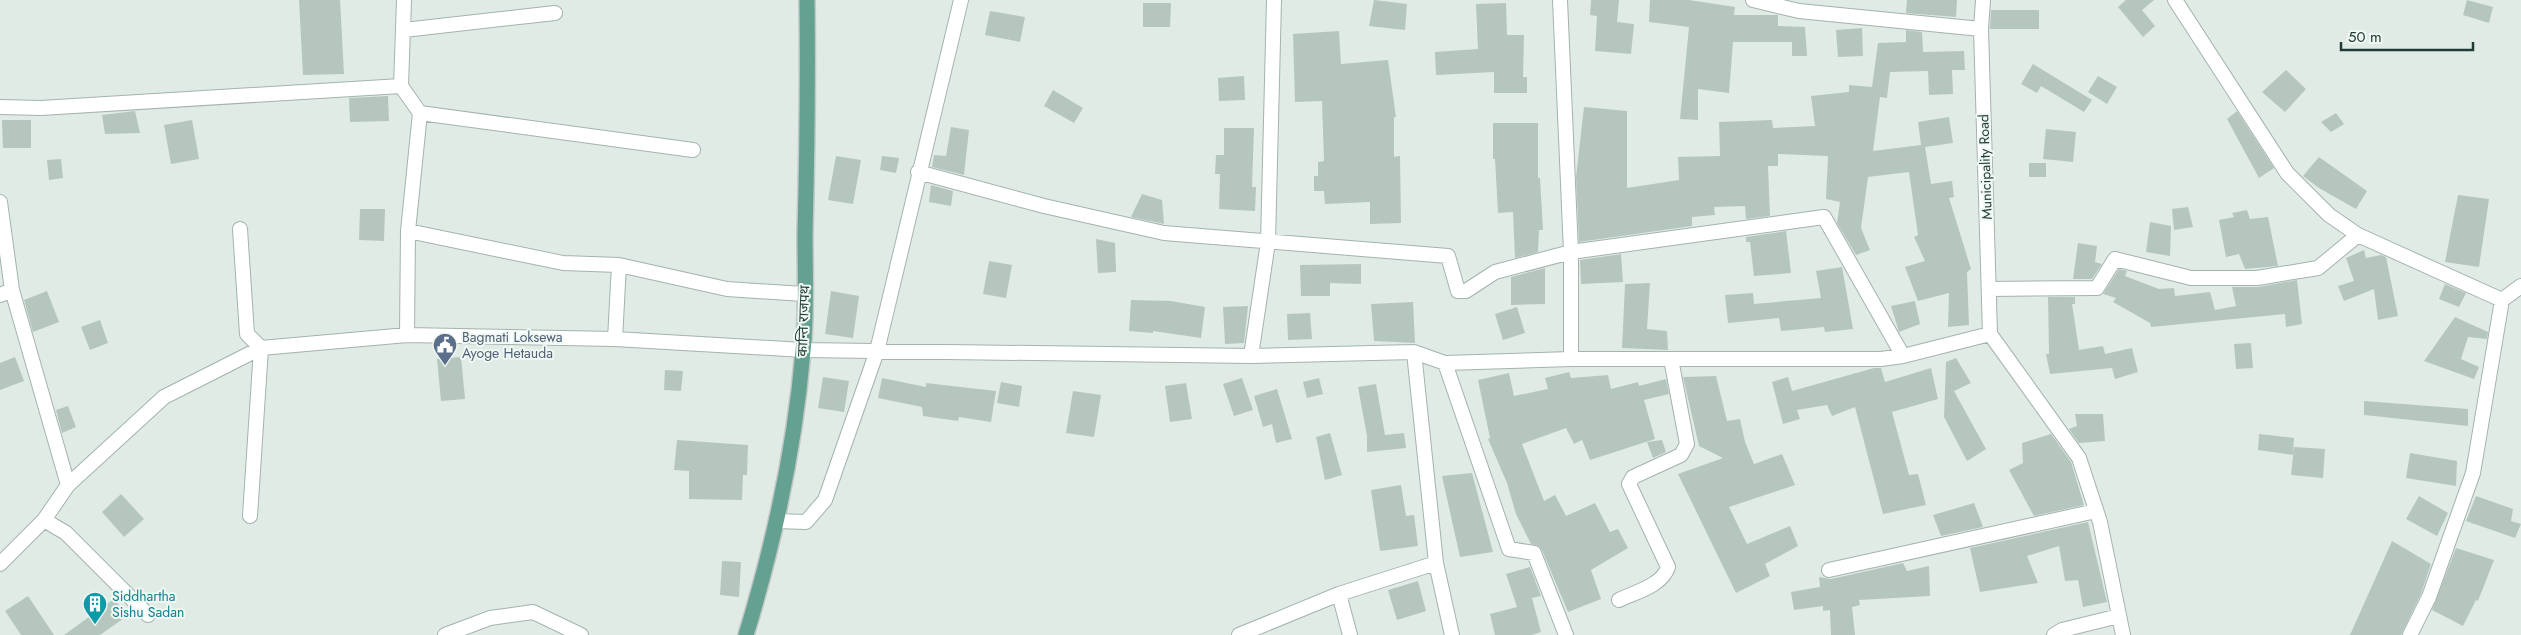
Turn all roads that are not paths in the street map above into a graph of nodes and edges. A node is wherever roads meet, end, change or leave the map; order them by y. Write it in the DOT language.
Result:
graph roads {
  1 [pos="404,0"];
  2 [pos="807,0"];
  3 [pos="961,0"];
  4 [pos="1274,0"];
  5 [pos="1560,0"];
  6 [pos="1753,0"];
  7 [pos="1983,0"];
  8 [pos="2175,0"];
  9 [pos="555,13"];
  10 [pos="1982,29"];
  11 [pos="404,30"];
  12 [pos="401,86"];
  13 [pos="0,107"];
  14 [pos="420,113"];
  15 [pos="693,150"];
  16 [pos="918,172"];
  17 [pos="0,202"];
  18 [pos="240,229"];
  19 [pos="408,232"];
  20 [pos="2358,235"];
  21 [pos="1268,242"];
  22 [pos="1570,252"];
  23 [pos="619,265"];
  24 [pos="2521,286"];
  25 [pos="1989,289"];
  26 [pos="6,292"];
  27 [pos="804,294"];
  28 [pos="2502,300"];
  29 [pos="407,334"];
  30 [pos="1990,334"];
  31 [pos="615,339"];
  32 [pos="260,348"];
  33 [pos="803,350"];
  34 [pos="877,350"];
  35 [pos="1414,352"];
  36 [pos="1251,356"];
  37 [pos="1903,356"];
  38 [pos="1571,359"];
  39 [pos="1671,359"];
  40 [pos="1445,363"];
  41 [pos="68,485"];
  42 [pos="2096,511"];
  43 [pos="250,516"];
  44 [pos="44,520"];
  45 [pos="777,521"];
  46 [pos="0,564"];
  47 [pos="1436,564"];
  48 [pos="1829,570"];
  49 [pos="1339,594"];
  50 [pos="1619,600"];
  51 [pos="148,615"];
  52 [pos="2119,616"];
  53 [pos="1247,633"];
  54 [pos="445,635"];
  55 [pos="581,635"];
  56 [pos="746,635"];
  57 [pos="1350,635"];
  58 [pos="1452,635"];
  59 [pos="1566,635"];
  60 [pos="2054,635"];
  61 [pos="2123,635"];
  62 [pos="2410,635"];
  1 -- 11 [label="street"];
  2 -- 27 [label="main road, कान्ति राजपथ"];
  3 -- 16 [label="street"];
  4 -- 21 [label="street"];
  5 -- 22 [label="street"];
  6 -- 10 [label="street"];
  7 -- 10 [label="street, Municipality Road"];
  8 -- 20 [label="street"];
  9 -- 11 [label="street"];
  10 -- 25 [label="street, Municipality Road"];
  11 -- 12 [label="street"];
  12 -- 13 [label="street"];
  12 -- 14 [label="street"];
  14 -- 15 [label="street"];
  14 -- 19 [label="street"];
  16 -- 21 [label="street"];
  16 -- 34 [label="street"];
  17 -- 26 [label="street"];
  18 -- 32 [label="street"];
  19 -- 23 [label="street"];
  19 -- 29 [label="street"];
  20 -- 25 [label="street"];
  20 -- 28 [label="street"];
  21 -- 22 [label="street"];
  21 -- 36 [label="street"];
  22 -- 37 [label="street"];
  22 -- 38 [label="street"];
  23 -- 27 [label="street"];
  23 -- 31 [label="street"];
  24 -- 28 [label="street"];
  25 -- 30 [label="street, Municipality Road"];
  26 -- 41 [label="street"];
  27 -- 33 [label="main road, कान्ति राजपथ"];
  28 -- 62 [label="street"];
  29 -- 31 [label="street"];
  29 -- 32 [label="street"];
  30 -- 37 [label="street"];
  30 -- 42 [label="street"];
  31 -- 33 [label="street"];
  32 -- 41 [label="street"];
  32 -- 43 [label="street"];
  33 -- 34 [label="street"];
  33 -- 45 [label="main road, कान्ति राजपथ"];
  34 -- 36 [label="street"];
  34 -- 45 [label="street"];
  35 -- 36 [label="street"];
  35 -- 40 [label="street"];
  35 -- 47 [label="street"];
  37 -- 39 [label="street"];
  38 -- 39 [label="street"];
  38 -- 40 [label="street"];
  39 -- 50 [label="street"];
  40 -- 59 [label="street"];
  41 -- 44 [label="street"];
  42 -- 48 [label="street"];
  42 -- 52 [label="street"];
  44 -- 46 [label="street"];
  44 -- 51 [label="street"];
  45 -- 56 [label="main road, कान्ति राजपथ"];
  47 -- 49 [label="street"];
  47 -- 58 [label="street"];
  49 -- 53 [label="street"];
  49 -- 57 [label="street"];
  52 -- 60 [label="street"];
  52 -- 61 [label="street"];
  54 -- 55 [label="street"];
}
